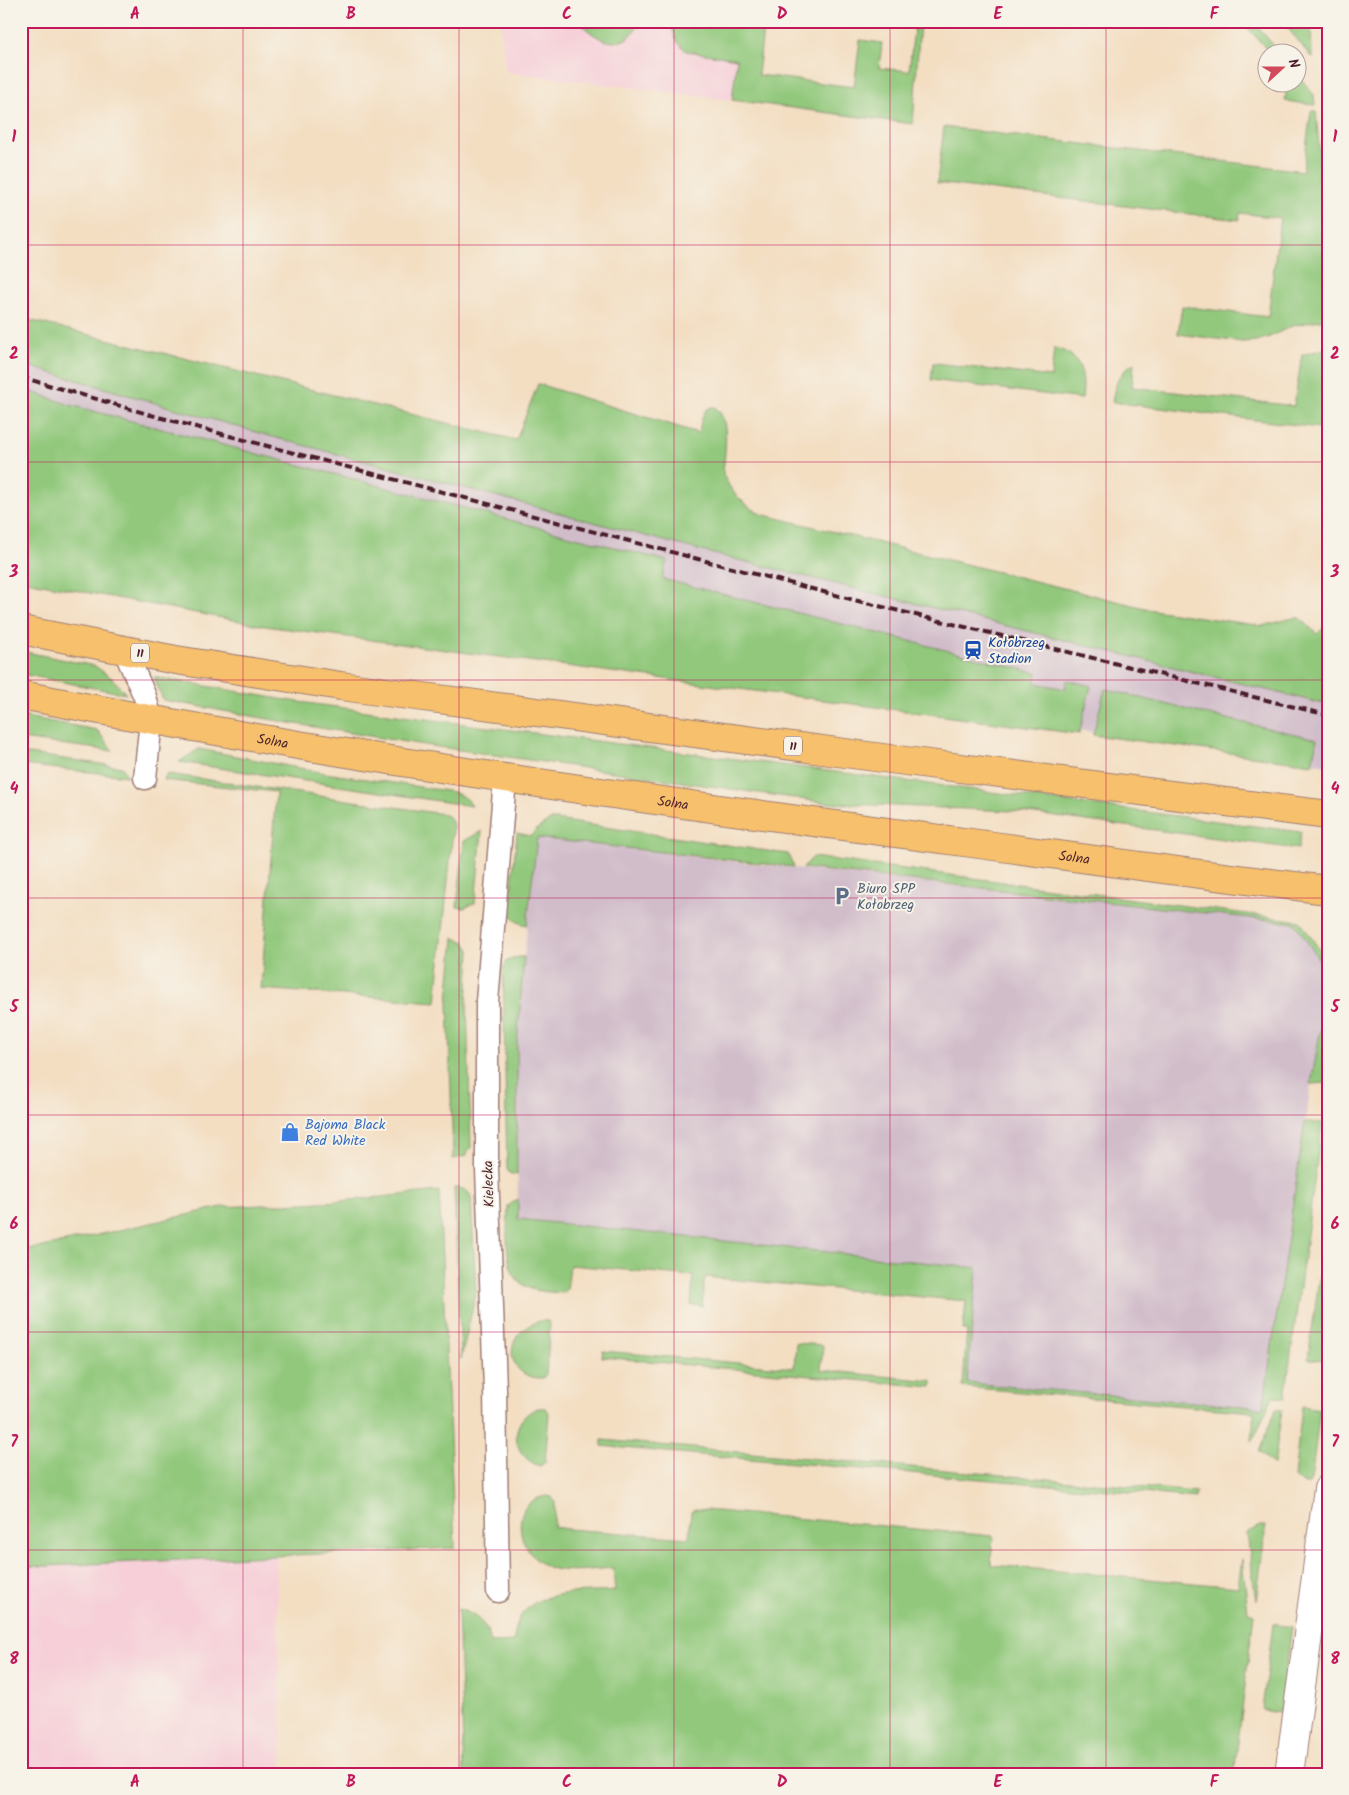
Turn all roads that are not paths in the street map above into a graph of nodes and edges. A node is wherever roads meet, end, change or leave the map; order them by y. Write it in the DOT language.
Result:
graph roads {
  1 [pos="21,630"];
  2 [pos="125,651"];
  3 [pos="21,695"];
  4 [pos="151,720"];
  5 [pos="146,778"];
  6 [pos="505,779"];
  7 [pos="1328,815"];
  8 [pos="1328,890"];
  9 [pos="1328,1489"];
  10 [pos="498,1591"];
  11 [pos="1289,1774"];
  1 -- 2 [label="main road, 11"];
  2 -- 4 [label="lane"];
  2 -- 7 [label="main road, 11"];
  3 -- 4 [label="main road, Solna"];
  4 -- 5 [label="lane"];
  4 -- 6 [label="main road, Solna"];
  6 -- 8 [label="main road, Solna"];
  6 -- 10 [label="lane, Kielecka"];
  9 -- 11 [label="street"];
}
